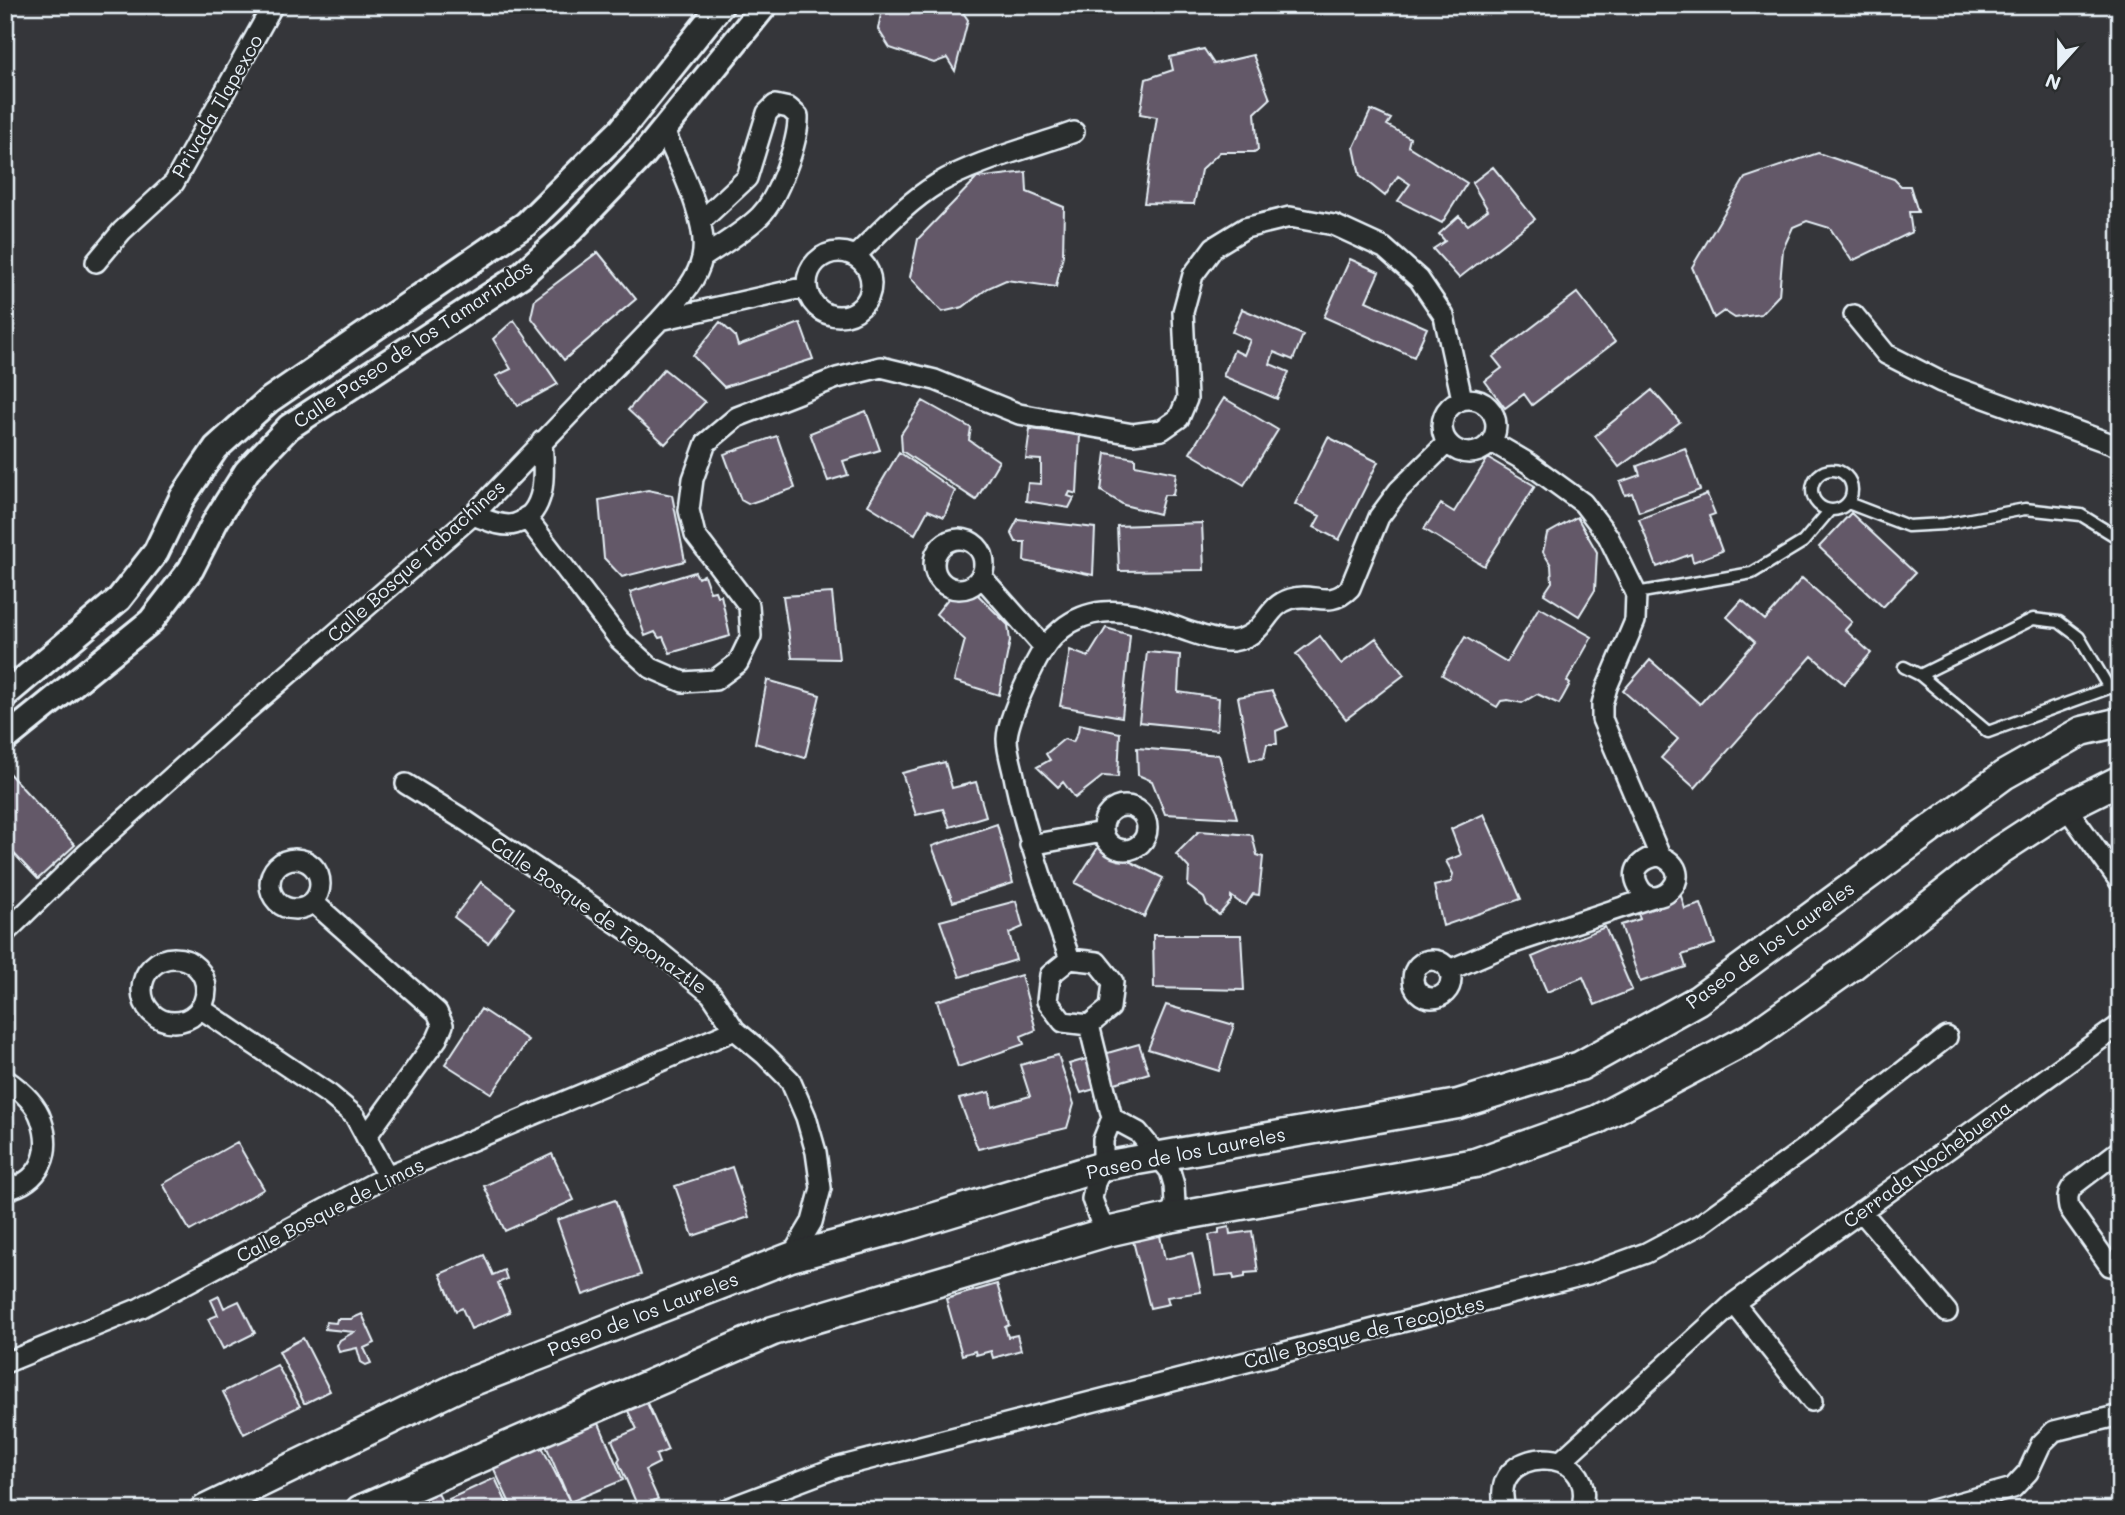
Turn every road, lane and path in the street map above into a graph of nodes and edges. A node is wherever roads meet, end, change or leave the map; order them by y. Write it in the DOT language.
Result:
graph roads {
  1 [pos="273,5"];
  2 [pos="721,5"];
  3 [pos="765,5"];
  4 [pos="664,130"];
  5 [pos="1074,132"];
  6 [pos="701,221"];
  7 [pos="855,256"];
  8 [pos="702,258"];
  9 [pos="96,262"];
  10 [pos="806,287"];
  11 [pos="1854,315"];
  12 [pos="660,320"];
  13 [pos="1462,399"];
  14 [pos="542,441"];
  15 [pos="1492,442"];
  16 [pos="1446,444"];
  17 [pos="2120,447"];
  18 [pos="1848,503"];
  19 [pos="1830,510"];
  20 [pos="473,514"];
  21 [pos="526,517"];
  22 [pos="2120,539"];
  23 [pos="981,576"];
  24 [pos="1636,593"];
  25 [pos="1044,646"];
  26 [pos="1904,667"];
  27 [pos="1920,675"];
  28 [pos="2114,688"];
  29 [pos="5,695"];
  30 [pos="2120,722"];
  31 [pos="5,739"];
  32 [pos="2120,780"];
  33 [pos="406,784"];
  34 [pos="2066,807"];
  35 [pos="1103,832"];
  36 [pos="1030,845"];
  37 [pos="2120,882"];
  38 [pos="313,902"];
  39 [pos="5,933"];
  40 [pos="1070,959"];
  41 [pos="1449,970"];
  42 [pos="201,1008"];
  43 [pos="1090,1025"];
  44 [pos="2120,1025"];
  45 [pos="735,1030"];
  46 [pos="1947,1037"];
  47 [pos="5,1079"];
  48 [pos="1112,1118"];
  49 [pos="366,1137"];
  50 [pos="2120,1150"];
  51 [pos="1157,1155"];
  52 [pos="1103,1166"];
  53 [pos="387,1176"];
  54 [pos="5,1190"];
  55 [pos="1861,1211"];
  56 [pos="1169,1218"];
  57 [pos="1107,1232"];
  58 [pos="790,1256"];
  59 [pos="2110,1266"];
  60 [pos="1734,1303"];
  61 [pos="1947,1312"];
  62 [pos="5,1363"];
  63 [pos="1812,1401"];
  64 [pos="2120,1415"];
  65 [pos="1561,1461"];
  66 [pos="204,1510"];
  67 [pos="360,1510"];
  68 [pos="724,1510"];
  69 [pos="1506,1510"];
  70 [pos="1581,1510"];
  71 [pos="1932,1510"];
  1 -- 9 [label="street, Privada Tlapexco"];
  2 -- 29 [label="street, Calle Paseo de los Tamarindos"];
  3 -- 4 [label="street, Calle Paseo de los Tamarindos"];
  4 -- 6 [label="street, Calle Bosque Tabachines"];
  4 -- 31 [label="street, Calle Paseo de los Tamarindos"];
  5 -- 7 [label="street"];
  6 -- 8 [label="street, Calle Bosque Tabachines"];
  6 -- 8 [label="street"];
  7 -- 10 [label="street"];
  7 -- 10 [label="street"];
  8 -- 12 [label="street, Calle Bosque Tabachines"];
  10 -- 12 [label="street"];
  11 -- 17 [label="street"];
  12 -- 14 [label="street, Calle Bosque Tabachines"];
  13 -- 15 [label="street"];
  13 -- 16 [label="street"];
  13 -- 21 [label="street"];
  14 -- 20 [label="street, Calle Bosque Tabachines"];
  14 -- 21 [label="street"];
  15 -- 16 [label="street"];
  15 -- 24 [label="street"];
  16 -- 25 [label="street"];
  18 -- 19 [label="lane"];
  18 -- 19 [label="lane"];
  18 -- 22 [label="lane"];
  19 -- 24 [label="lane"];
  20 -- 21 [label="street"];
  20 -- 39 [label="street, Calle Bosque Tabachines"];
  23 -- 25 [label="street"];
  24 -- 41 [label="street"];
  25 -- 36 [label="street"];
  26 -- 27 [label="lane"];
  27 -- 28 [label="lane"];
  27 -- 28 [label="lane"];
  30 -- 51 [label="main road, Paseo de los Laureles"];
  32 -- 34 [label="main road"];
  33 -- 45 [label="street, Calle Bosque de Teponaztle"];
  34 -- 37 [label="street"];
  34 -- 56 [label="main road"];
  35 -- 36 [label="street"];
  36 -- 40 [label="street"];
  38 -- 49 [label="street"];
  40 -- 43 [label="street"];
  40 -- 43 [label="street"];
  42 -- 49 [label="street"];
  43 -- 48 [label="street"];
  44 -- 55 [label="street, Cerrada Nochebuena"];
  45 -- 53 [label="street, Calle Bosque de Limas"];
  45 -- 58 [label="street, Calle Bosque de Teponaztle"];
  46 -- 68 [label="street, Calle Bosque de Tecojotes"];
  47 -- 54 [label="street"];
  48 -- 51 [label="street"];
  48 -- 52 [label="street"];
  49 -- 53 [label="street"];
  50 -- 59 [label="street"];
  51 -- 52 [label="main road, Paseo de los Laureles"];
  51 -- 56 [label="street"];
  52 -- 57 [label="street"];
  52 -- 58 [label="main road, Paseo de los Laureles"];
  53 -- 62 [label="street, Calle Bosque de Limas"];
  55 -- 60 [label="street, Cerrada Nochebuena"];
  55 -- 61 [label="street"];
  56 -- 57 [label="main road"];
  57 -- 67 [label="main road"];
  58 -- 66 [label="main road, Paseo de los Laureles"];
  60 -- 63 [label="street"];
  60 -- 65 [label="street, Cerrada Nochebuena"];
  64 -- 71 [label="street"];
  65 -- 69 [label="street"];
  65 -- 70 [label="street"];
}
